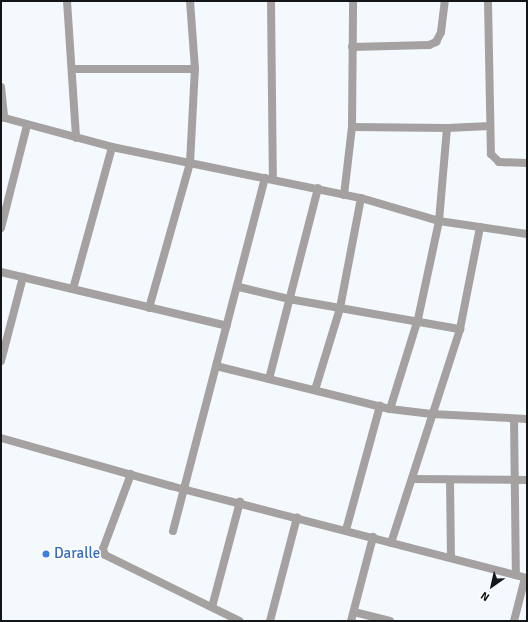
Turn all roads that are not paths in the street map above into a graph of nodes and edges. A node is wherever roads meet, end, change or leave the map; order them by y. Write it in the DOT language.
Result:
graph roads {
  1 [pos="67,1"];
  2 [pos="190,1"];
  3 [pos="271,1"];
  4 [pos="353,1"];
  5 [pos="445,1"];
  6 [pos="488,1"];
  7 [pos="352,47"];
  8 [pos="73,69"];
  9 [pos="196,69"];
  10 [pos="1,87"];
  11 [pos="3,117"];
  12 [pos="27,125"];
  13 [pos="490,126"];
  14 [pos="352,127"];
  15 [pos="447,128"];
  16 [pos="76,138"];
  17 [pos="112,147"];
  18 [pos="190,163"];
  19 [pos="527,163"];
  20 [pos="269,179"];
  21 [pos="318,188"];
  22 [pos="344,195"];
  23 [pos="361,198"];
  24 [pos="439,221"];
  25 [pos="480,227"];
  26 [pos="1,228"];
  27 [pos="527,234"];
  28 [pos="1,272"];
  29 [pos="23,277"];
  30 [pos="239,287"];
  31 [pos="73,289"];
  32 [pos="289,300"];
  33 [pos="149,308"];
  34 [pos="340,308"];
  35 [pos="418,319"];
  36 [pos="227,326"];
  37 [pos="460,329"];
  38 [pos="1,361"];
  39 [pos="216,366"];
  40 [pos="269,379"];
  41 [pos="314,390"];
  42 [pos="380,406"];
  43 [pos="390,409"];
  44 [pos="432,414"];
  45 [pos="514,418"];
  46 [pos="527,419"];
  47 [pos="1,438"];
  48 [pos="130,474"];
  49 [pos="412,480"];
  50 [pos="450,480"];
  51 [pos="515,480"];
  52 [pos="527,480"];
  53 [pos="184,489"];
  54 [pos="240,502"];
  55 [pos="297,517"];
  56 [pos="346,530"];
  57 [pos="173,531"];
  58 [pos="373,537"];
  59 [pos="391,543"];
  60 [pos="451,558"];
  61 [pos="516,575"];
  62 [pos="526,578"];
  63 [pos="212,607"];
  64 [pos="354,612"];
  65 [pos="239,621"];
  66 [pos="270,621"];
  67 [pos="351,621"];
  68 [pos="390,621"];
  69 [pos="514,621"];
  1 -- 8 [label="street"];
  2 -- 9 [label="street"];
  3 -- 20 [label="street"];
  4 -- 7 [label="street"];
  5 -- 7 [label="street"];
  6 -- 13 [label="street"];
  7 -- 14 [label="street"];
  8 -- 9 [label="street"];
  8 -- 16 [label="street"];
  9 -- 18 [label="street"];
  10 -- 11 [label="street"];
  11 -- 12 [label="street"];
  12 -- 16 [label="street"];
  12 -- 26 [label="street"];
  13 -- 15 [label="street"];
  13 -- 19 [label="street"];
  14 -- 15 [label="street"];
  14 -- 22 [label="street"];
  15 -- 24 [label="street"];
  16 -- 17 [label="street"];
  17 -- 18 [label="street"];
  17 -- 31 [label="street"];
  18 -- 20 [label="street"];
  18 -- 33 [label="street"];
  20 -- 21 [label="street"];
  20 -- 30 [label="street"];
  21 -- 22 [label="street"];
  21 -- 32 [label="street"];
  22 -- 23 [label="street"];
  23 -- 24 [label="street"];
  23 -- 34 [label="street"];
  24 -- 25 [label="street"];
  24 -- 35 [label="street"];
  25 -- 27 [label="street"];
  25 -- 37 [label="street"];
  28 -- 29 [label="street"];
  29 -- 31 [label="street"];
  29 -- 38 [label="street"];
  30 -- 32 [label="street"];
  30 -- 36 [label="street"];
  31 -- 33 [label="street"];
  32 -- 34 [label="street"];
  32 -- 40 [label="street"];
  33 -- 36 [label="street"];
  34 -- 35 [label="street"];
  34 -- 41 [label="street"];
  35 -- 37 [label="street"];
  35 -- 43 [label="street"];
  36 -- 39 [label="street"];
  37 -- 44 [label="street"];
  39 -- 40 [label="street"];
  39 -- 53 [label="street"];
  40 -- 41 [label="street"];
  41 -- 42 [label="street"];
  42 -- 43 [label="street"];
  42 -- 56 [label="street"];
  43 -- 44 [label="street"];
  44 -- 45 [label="street"];
  44 -- 49 [label="street"];
  45 -- 46 [label="street"];
  45 -- 51 [label="street"];
  47 -- 48 [label="street"];
  48 -- 53 [label="street"];
  48 -- 63 [label="street"];
  49 -- 50 [label="street"];
  49 -- 59 [label="street"];
  50 -- 51 [label="street"];
  50 -- 60 [label="street"];
  51 -- 52 [label="street"];
  51 -- 61 [label="street"];
  53 -- 54 [label="street"];
  53 -- 57 [label="street"];
  54 -- 55 [label="street"];
  54 -- 63 [label="street"];
  55 -- 56 [label="street"];
  55 -- 66 [label="street"];
  56 -- 58 [label="street"];
  58 -- 59 [label="street"];
  58 -- 64 [label="street"];
  59 -- 60 [label="street"];
  60 -- 61 [label="street"];
  61 -- 62 [label="street"];
  62 -- 69 [label="street"];
  63 -- 65 [label="street"];
  64 -- 67 [label="street"];
  64 -- 68 [label="street"];
}
